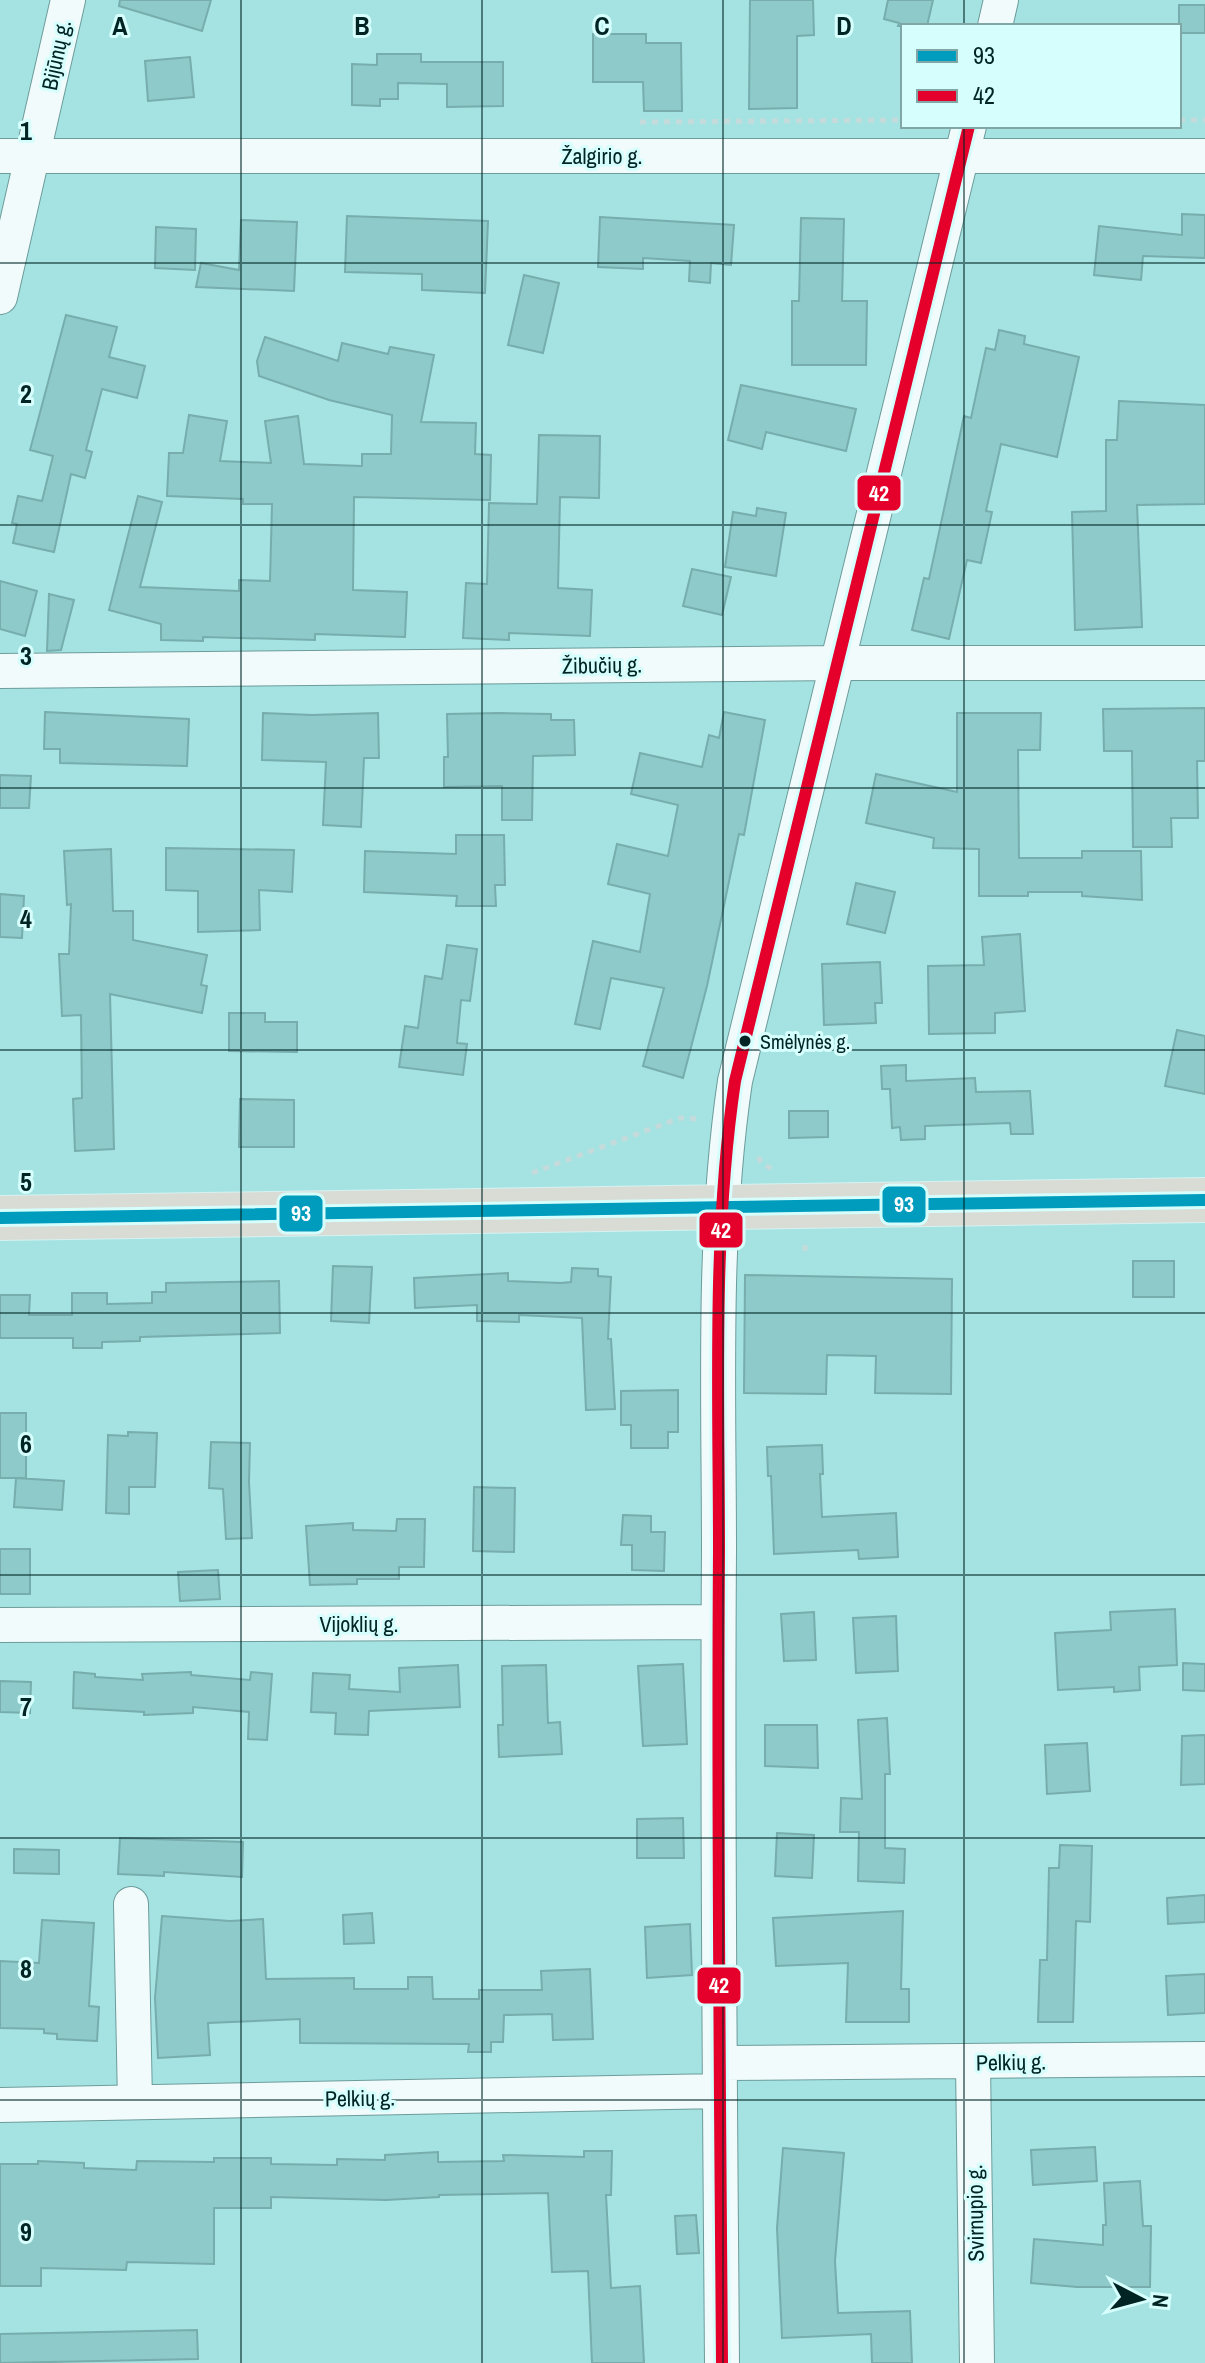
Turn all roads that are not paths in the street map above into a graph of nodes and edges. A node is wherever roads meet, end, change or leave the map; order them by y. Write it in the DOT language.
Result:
graph roads {
  1 [pos="68,0"];
  2 [pos="1001,0"];
  3 [pos="995,24"];
  4 [pos="966,141"];
  5 [pos="34,155"];
  6 [pos="0,156"];
  7 [pos="1205,156"];
  8 [pos="0,297"];
  9 [pos="840,663"];
  10 [pos="1205,663"];
  11 [pos="0,671"];
  12 [pos="1205,1200"];
  13 [pos="721,1207"];
  14 [pos="0,1218"];
  15 [pos="718,1622"];
  16 [pos="0,1625"];
  17 [pos="131,1904"];
  18 [pos="1205,2059"];
  19 [pos="973,2063"];
  20 [pos="720,2077"];
  21 [pos="135,2102"];
  22 [pos="0,2105"];
  23 [pos="722,2363"];
  24 [pos="977,2363"];
  1 -- 5 [label="street, Bijūnų g."];
  2 -- 3 [label="street"];
  4 -- 5 [label="street, Žalgirio g."];
  4 -- 7 [label="street, Žalgirio g."];
  4 -- 9 [label="street"];
  5 -- 6 [label="street, Žalgirio g."];
  5 -- 8 [label="street, Bijūnų g."];
  9 -- 10 [label="street, Žibučių g."];
  9 -- 11 [label="street, Žibučių g."];
  9 -- 13 [label="street"];
  12 -- 13 [label="highway"];
  13 -- 14 [label="highway"];
  13 -- 15 [label="street"];
  15 -- 16 [label="street, Vijoklių g."];
  15 -- 20 [label="street"];
  17 -- 21 [label="street"];
  18 -- 19 [label="street, Pelkių g."];
  19 -- 20 [label="street, Pelkių g."];
  19 -- 24 [label="street, Svirnupio g."];
  20 -- 21 [label="street, Pelkių g."];
  20 -- 23 [label="street"];
  21 -- 22 [label="street, Pelkių g."];
}
